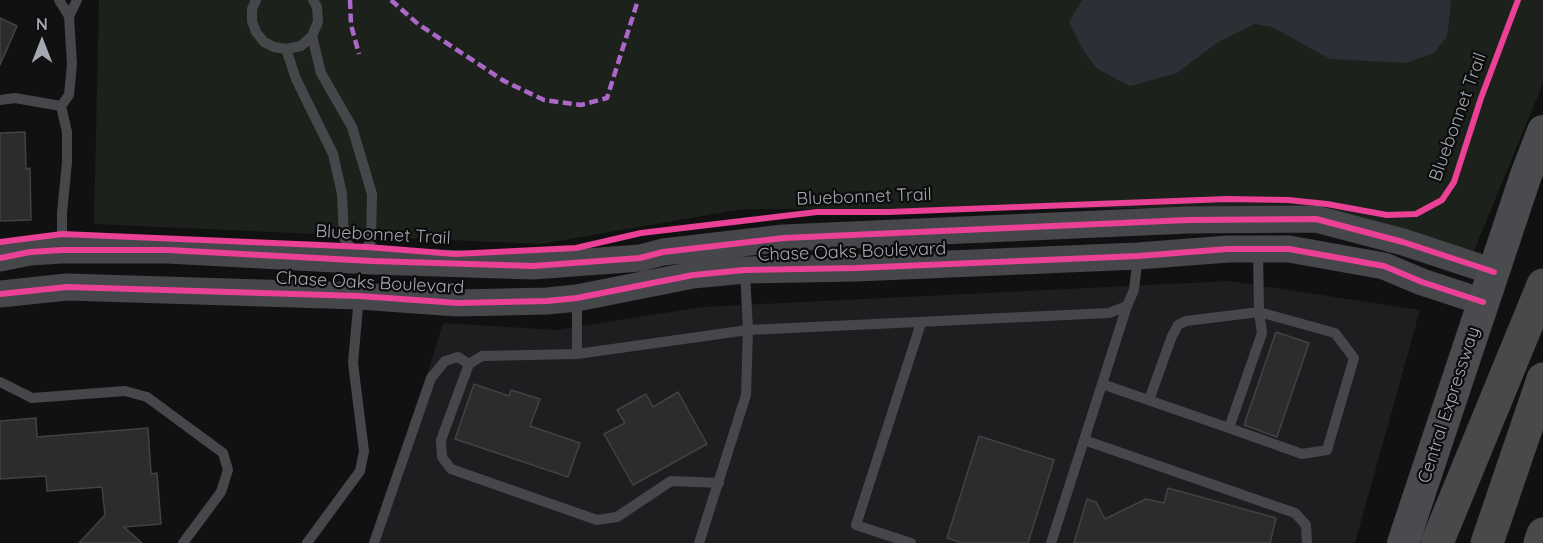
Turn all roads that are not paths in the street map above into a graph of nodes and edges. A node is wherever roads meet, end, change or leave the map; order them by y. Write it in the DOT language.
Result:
graph roads {
  1 [pos="59,0"];
  2 [pos="77,0"];
  3 [pos="256,0"];
  4 [pos="313,0"];
  5 [pos="69,16"];
  6 [pos="312,36"];
  7 [pos="286,49"];
  8 [pos="0,100"];
  9 [pos="61,106"];
  10 [pos="1543,131"];
  11 [pos="1138,222"];
  12 [pos="743,243"];
  13 [pos="1258,249"];
  14 [pos="62,250"];
  15 [pos="1138,256"];
  16 [pos="0,258"];
  17 [pos="359,260"];
  18 [pos="745,270"];
  19 [pos="1494,272"];
  20 [pos="1543,285"];
  21 [pos="0,294"];
  22 [pos="359,296"];
  23 [pos="577,298"];
  24 [pos="1483,302"];
  25 [pos="1127,306"];
  26 [pos="1259,312"];
  27 [pos="921,323"];
  28 [pos="748,330"];
  29 [pos="578,354"];
  30 [pos="469,364"];
  31 [pos="1543,380"];
  32 [pos="0,382"];
  33 [pos="1102,384"];
  34 [pos="1149,400"];
  35 [pos="1229,428"];
  36 [pos="1084,440"];
  37 [pos="719,483"];
  38 [pos="1543,534"];
  39 [pos="183,543"];
  40 [pos="307,543"];
  41 [pos="374,543"];
  42 [pos="699,543"];
  43 [pos="911,543"];
  44 [pos="1051,543"];
  45 [pos="1307,543"];
  46 [pos="1403,543"];
  47 [pos="1437,543"];
  48 [pos="1487,543"];
  49 [pos="1540,543"];
  1 -- 5 [label="lane"];
  2 -- 5 [label="lane"];
  3 -- 7 [label="lane"];
  4 -- 6 [label="lane"];
  5 -- 9 [label="lane"];
  6 -- 7 [label="lane"];
  6 -- 17 [label="lane"];
  7 -- 17 [label="lane"];
  8 -- 9 [label="lane"];
  9 -- 14 [label="lane"];
  10 -- 19 [label="main road, Central Expressway"];
  11 -- 12 [label="street, Chase Oaks Boulevard"];
  11 -- 15 [label="street"];
  11 -- 19 [label="street, Chase Oaks Boulevard"];
  12 -- 17 [label="street, Chase Oaks Boulevard"];
  12 -- 18 [label="street"];
  13 -- 15 [label="street, Chase Oaks Boulevard"];
  13 -- 24 [label="street, Chase Oaks Boulevard"];
  13 -- 26 [label="lane"];
  14 -- 16 [label="street, Chase Oaks Boulevard"];
  14 -- 17 [label="street, Chase Oaks Boulevard"];
  15 -- 18 [label="street, Chase Oaks Boulevard"];
  15 -- 25 [label="lane"];
  17 -- 22 [label="street"];
  18 -- 23 [label="street, Chase Oaks Boulevard"];
  18 -- 28 [label="lane"];
  19 -- 24 [label="main road, Central Expressway"];
  20 -- 47 [label="highway"];
  21 -- 22 [label="street, Chase Oaks Boulevard"];
  22 -- 23 [label="street, Chase Oaks Boulevard"];
  22 -- 40 [label="lane"];
  23 -- 29 [label="lane"];
  24 -- 46 [label="main road, Central Expressway"];
  25 -- 27 [label="lane"];
  25 -- 33 [label="lane"];
  26 -- 34 [label="lane"];
  26 -- 35 [label="lane"];
  26 -- 35 [label="lane"];
  27 -- 28 [label="lane"];
  27 -- 43 [label="lane"];
  28 -- 29 [label="lane"];
  28 -- 37 [label="lane"];
  29 -- 30 [label="lane"];
  30 -- 37 [label="lane"];
  30 -- 41 [label="lane"];
  31 -- 48 [label="highway"];
  32 -- 39 [label="lane"];
  33 -- 34 [label="lane"];
  33 -- 36 [label="lane"];
  34 -- 35 [label="lane"];
  36 -- 44 [label="lane"];
  36 -- 45 [label="lane"];
  37 -- 42 [label="lane"];
  38 -- 49 [label="highway"];
}
